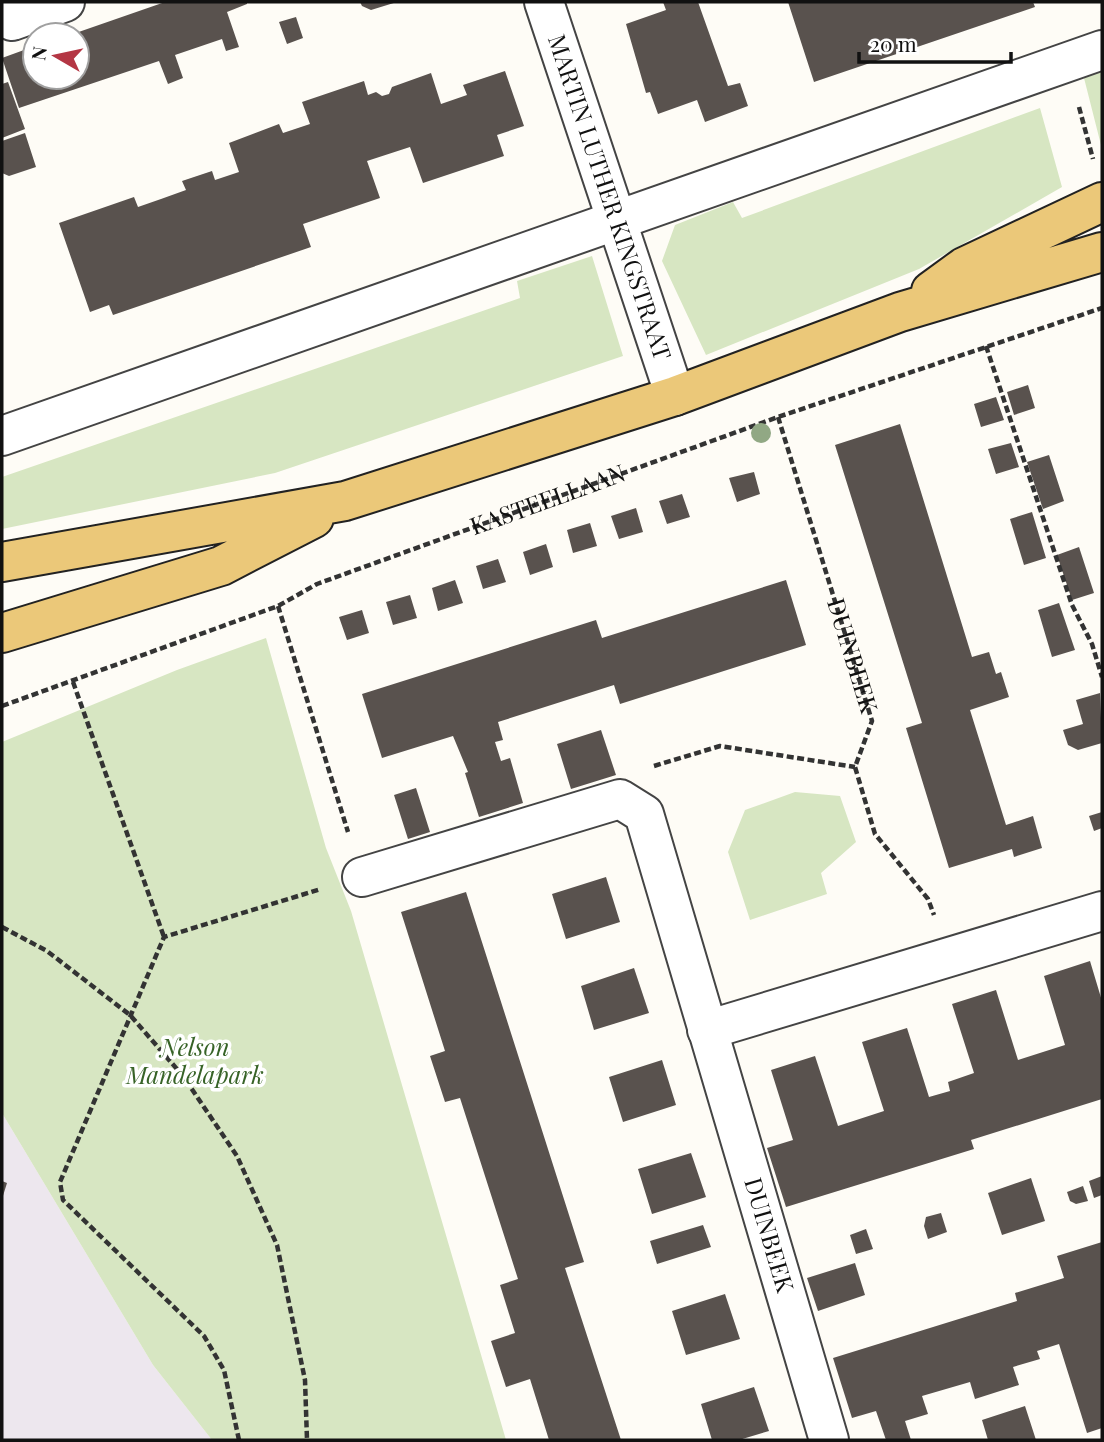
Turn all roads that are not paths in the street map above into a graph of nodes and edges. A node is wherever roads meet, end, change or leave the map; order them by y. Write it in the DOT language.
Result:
graph roads {
  1 [pos="6,2"];
  2 [pos="65,2"];
  3 [pos="544,2"];
  4 [pos="1102,50"];
  5 [pos="1102,202"];
  6 [pos="615,221"];
  7 [pos="1102,252"];
  8 [pos="900,312"];
  9 [pos="675,396"];
  10 [pos="2,436"];
  11 [pos="345,501"];
  12 [pos="2,562"];
  13 [pos="2,633"];
  14 [pos="362,877"];
  15 [pos="1102,911"];
  16 [pos="706,1030"];
  17 [pos="830,1440"];
  1 -- 2 [label="street"];
  3 -- 6 [label="street, MARTIN LUTHER KINGSTRAAT"];
  4 -- 6 [label="street"];
  5 -- 8 [label="main road"];
  6 -- 9 [label="street, MARTIN LUTHER KINGSTRAAT"];
  6 -- 10 [label="street"];
  7 -- 8 [label="main road"];
  8 -- 9 [label="main road"];
  9 -- 11 [label="main road"];
  11 -- 12 [label="main road"];
  11 -- 13 [label="main road"];
  14 -- 16 [label="street, DUINBEEK"];
  15 -- 16 [label="street"];
  16 -- 17 [label="street, DUINBEEK"];
}
